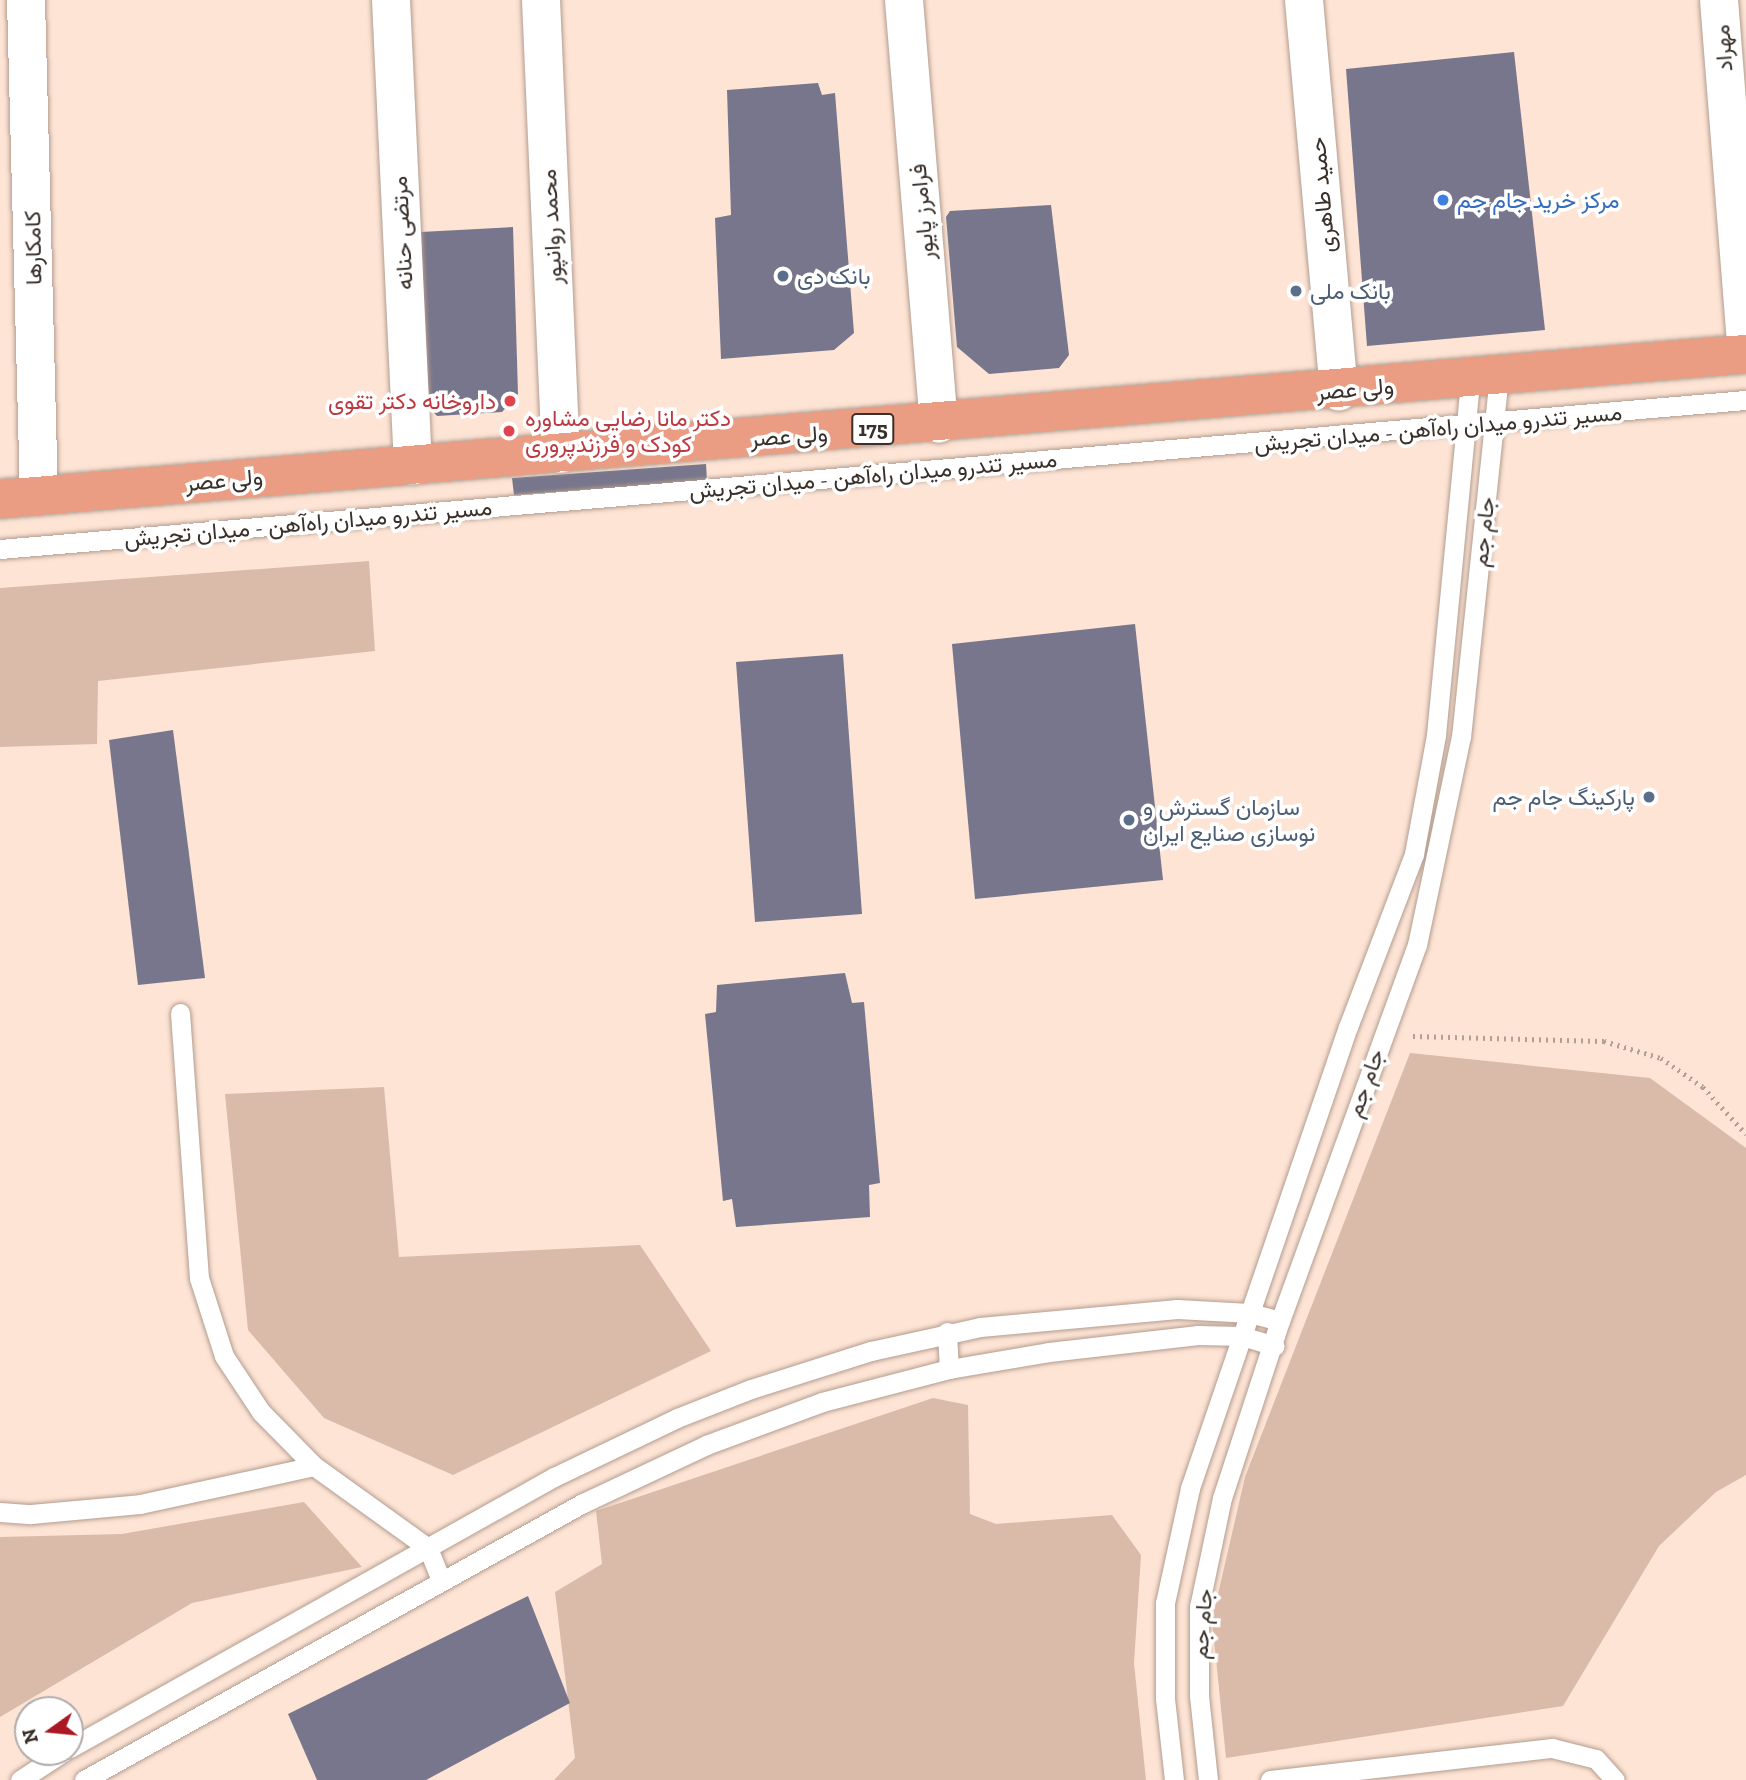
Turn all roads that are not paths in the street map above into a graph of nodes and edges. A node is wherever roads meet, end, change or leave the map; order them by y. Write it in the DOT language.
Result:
graph roads {
  1 [pos="26,0"];
  2 [pos="391,0"];
  3 [pos="541,0"];
  4 [pos="904,0"];
  5 [pos="1304,0"];
  6 [pos="1719,0"];
  7 [pos="1746,346"];
  8 [pos="1746,354"];
  9 [pos="1485,377"];
  10 [pos="1339,391"];
  11 [pos="1746,400"];
  12 [pos="1494,423"];
  13 [pos="939,424"];
  14 [pos="1468,426"];
  15 [pos="561,454"];
  16 [pos="414,465"];
  17 [pos="39,495"];
  18 [pos="0,499"];
  19 [pos="0,549"];
  20 [pos="1436,735"];
  21 [pos="1461,737"];
  22 [pos="180,1013"];
  23 [pos="1250,1313"];
  24 [pos="1280,1321"];
  25 [pos="947,1332"];
  26 [pos="1242,1335"];
  27 [pos="1274,1346"];
  28 [pos="949,1369"];
  29 [pos="314,1466"];
  30 [pos="0,1512"];
  31 [pos="428,1548"];
  32 [pos="441,1581"];
  33 [pos="84,1740"];
  34 [pos="42,1766"];
  35 [pos="20,1780"];
  36 [pos="84,1780"];
  37 [pos="1174,1780"];
  38 [pos="1208,1780"];
  39 [pos="1270,1780"];
  40 [pos="1615,1780"];
  1 -- 17 [label="street, کامکارها"];
  2 -- 16 [label="street, مرتضی حنانه"];
  3 -- 15 [label="street, محمد روانپور"];
  4 -- 13 [label="street, فرامرز پایور"];
  5 -- 10 [label="street, حمید طاهری"];
  6 -- 7 [label="street, مهراد"];
  8 -- 9 [label="main road, ولی عصر / 175"];
  9 -- 10 [label="main road, ولی عصر / 175"];
  9 -- 12 [label="lane, جام جم"];
  9 -- 14 [label="lane, جام جم"];
  10 -- 13 [label="main road, ولی عصر / 175"];
  11 -- 12 [label="lane, مسیر تندرو میدان راه‌آهن - میدان تجریش"];
  12 -- 14 [label="lane, مسیر تندرو میدان راه‌آهن - میدان تجریش"];
  12 -- 21 [label="lane, جام جم"];
  13 -- 15 [label="main road, ولی عصر / 175"];
  14 -- 19 [label="lane, مسیر تندرو میدان راه‌آهن - میدان تجریش"];
  14 -- 20 [label="lane, جام جم"];
  15 -- 16 [label="main road, ولی عصر / 175"];
  16 -- 17 [label="main road, ولی عصر / 175"];
  17 -- 18 [label="main road, ولی عصر / 175"];
  20 -- 21 [label="lane"];
  20 -- 23 [label="lane, جام جم"];
  21 -- 24 [label="lane, جام جم"];
  22 -- 29 [label="lane"];
  23 -- 24 [label="lane"];
  23 -- 25 [label="lane"];
  23 -- 26 [label="lane, جام جم"];
  24 -- 27 [label="lane, جام جم"];
  25 -- 28 [label="lane"];
  25 -- 31 [label="lane"];
  26 -- 27 [label="lane"];
  26 -- 28 [label="lane"];
  26 -- 37 [label="lane, جام جم"];
  27 -- 38 [label="lane, جام جم"];
  28 -- 32 [label="lane"];
  29 -- 30 [label="lane"];
  29 -- 31 [label="lane"];
  31 -- 32 [label="lane"];
  31 -- 33 [label="lane"];
  32 -- 36 [label="lane"];
  34 -- 35 [label="lane"];
  39 -- 40 [label="lane"];
}
